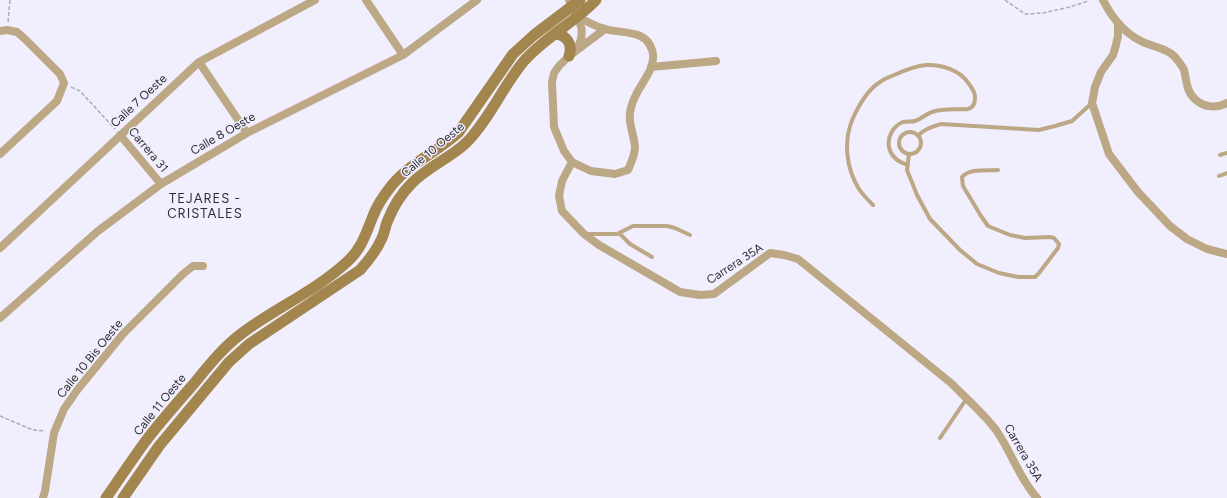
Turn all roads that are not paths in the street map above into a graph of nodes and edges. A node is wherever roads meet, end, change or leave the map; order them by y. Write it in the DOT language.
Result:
graph roads {
  1 [pos="315,0"];
  2 [pos="366,0"];
  3 [pos="478,0"];
  4 [pos="596,0"];
  5 [pos="1103,0"];
  6 [pos="574,2"];
  7 [pos="578,17"];
  8 [pos="1118,23"];
  9 [pos="605,29"];
  10 [pos="4,31"];
  11 [pos="555,34"];
  12 [pos="403,55"];
  13 [pos="569,56"];
  14 [pos="716,61"];
  15 [pos="199,62"];
  16 [pos="651,67"];
  17 [pos="1092,103"];
  18 [pos="1227,103"];
  19 [pos="247,133"];
  20 [pos="120,135"];
  21 [pos="918,136"];
  22 [pos="1227,153"];
  23 [pos="0,154"];
  24 [pos="909,154"];
  25 [pos="1220,155"];
  26 [pos="572,162"];
  27 [pos="908,165"];
  28 [pos="998,170"];
  29 [pos="1227,173"];
  30 [pos="1218,176"];
  31 [pos="161,184"];
  32 [pos="873,205"];
  33 [pos="619,233"];
  34 [pos="584,234"];
  35 [pos="690,235"];
  36 [pos="0,248"];
  37 [pos="1227,254"];
  38 [pos="652,257"];
  39 [pos="203,266"];
  40 [pos="0,318"];
  41 [pos="241,334"];
  42 [pos="249,344"];
  43 [pos="967,398"];
  44 [pos="940,438"];
  45 [pos="42,498"];
  46 [pos="106,498"];
  47 [pos="123,498"];
  48 [pos="1037,498"];
  1 -- 15 [label="street, Calle 7 Oeste"];
  2 -- 12 [label="street"];
  3 -- 12 [label="street, Calle 8 Oeste"];
  4 -- 7 [label="main road, Calle 10 Oeste"];
  5 -- 8 [label="street"];
  6 -- 7 [label="street"];
  6 -- 41 [label="main road, Calle 10 Oeste"];
  7 -- 9 [label="street"];
  7 -- 11 [label="main road, Calle 10 Oeste"];
  7 -- 13 [label="street"];
  8 -- 17 [label="street"];
  8 -- 18 [label="street"];
  9 -- 13 [label="street"];
  9 -- 16 [label="street"];
  10 -- 23 [label="street"];
  11 -- 13 [label="main road"];
  11 -- 42 [label="main road, Calle 10 Oeste"];
  12 -- 19 [label="street, Calle 8 Oeste"];
  13 -- 26 [label="street"];
  14 -- 16 [label="street"];
  15 -- 19 [label="street"];
  15 -- 20 [label="street, Calle 7 Oeste"];
  16 -- 26 [label="street"];
  17 -- 21 [label="lane"];
  17 -- 37 [label="street"];
  19 -- 31 [label="street, Calle 8 Oeste"];
  20 -- 31 [label="street, Carrera 31"];
  20 -- 36 [label="street, Calle 7 Oeste"];
  21 -- 24 [label="lane"];
  21 -- 24 [label="lane"];
  22 -- 25 [label="lane"];
  24 -- 27 [label="lane"];
  26 -- 34 [label="street, Carrera 35A"];
  27 -- 28 [label="lane"];
  27 -- 32 [label="lane"];
  29 -- 30 [label="lane"];
  31 -- 40 [label="street, Calle 8 Oeste"];
  33 -- 34 [label="lane"];
  33 -- 35 [label="lane"];
  33 -- 38 [label="lane"];
  34 -- 43 [label="street, Carrera 35A"];
  39 -- 45 [label="street, Calle 10 Bis Oeste"];
  41 -- 46 [label="main road, Calle 11 Oeste"];
  42 -- 47 [label="main road, Calle 11 Oeste"];
  43 -- 44 [label="lane"];
  43 -- 48 [label="street, Carrera 35A"];
}
